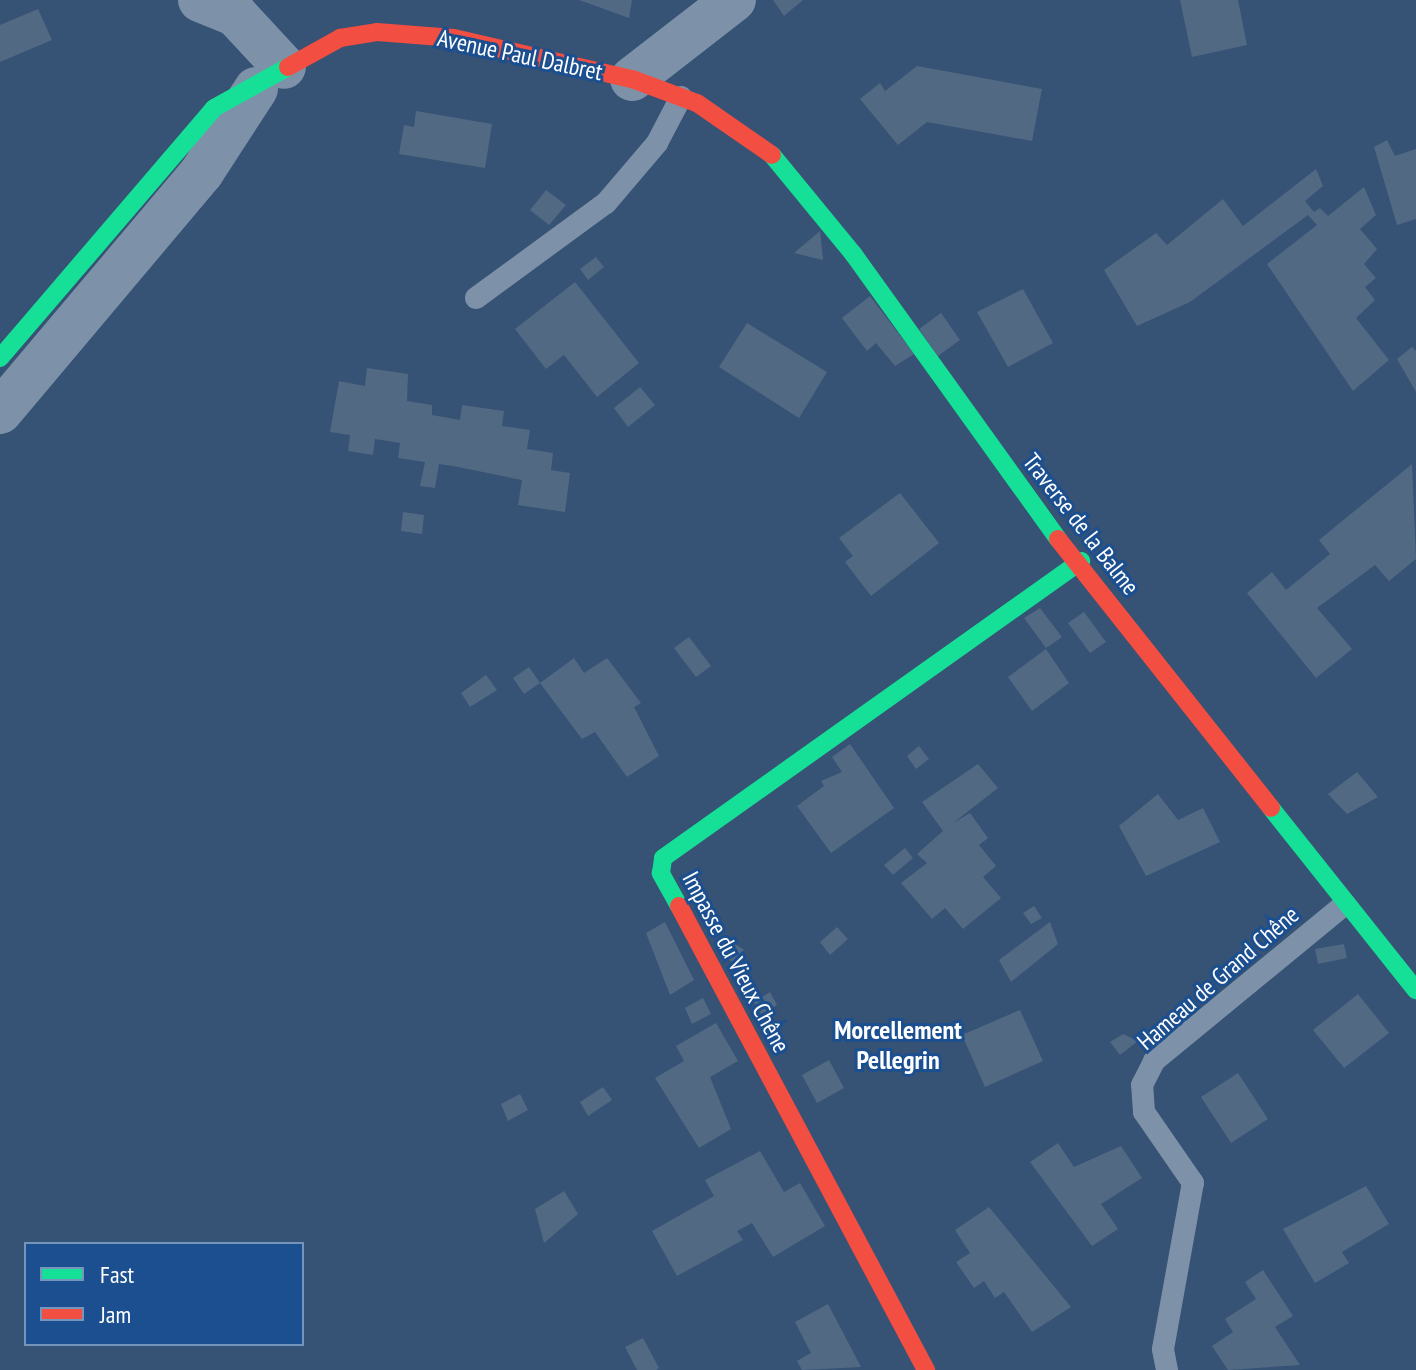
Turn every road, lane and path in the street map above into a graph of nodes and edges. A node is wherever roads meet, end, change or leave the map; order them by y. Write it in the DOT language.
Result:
graph roads {
  1 [pos="200,0"];
  2 [pos="734,0"];
  3 [pos="270,78"];
  4 [pos="632,79"];
  5 [pos="689,100"];
  6 [pos="476,298"];
  7 [pos="0,358"];
  8 [pos="0,412"];
  9 [pos="1081,561"];
  10 [pos="1345,904"];
  11 [pos="1416,990"];
  12 [pos="926,1370"];
  13 [pos="1167,1370"];
  1 -- 3 [label="street"];
  2 -- 4 [label="street"];
  3 -- 4 [label="street, Avenue Paul Dalbret"];
  3 -- 7 [label="street, Avenue Paul Dalbret"];
  3 -- 8 [label="street, Avenue Paul Dalbret"];
  4 -- 5 [label="street, Avenue Paul Dalbret"];
  5 -- 6 [label="lane"];
  5 -- 9 [label="street, Traverse de la Balme"];
  9 -- 10 [label="street, Traverse de la Balme"];
  9 -- 12 [label="street, Impasse du Vieux Chêne"];
  10 -- 11 [label="street, Traverse de la Balme"];
  10 -- 13 [label="lane, Hameau de Grand Chêne"];
}
